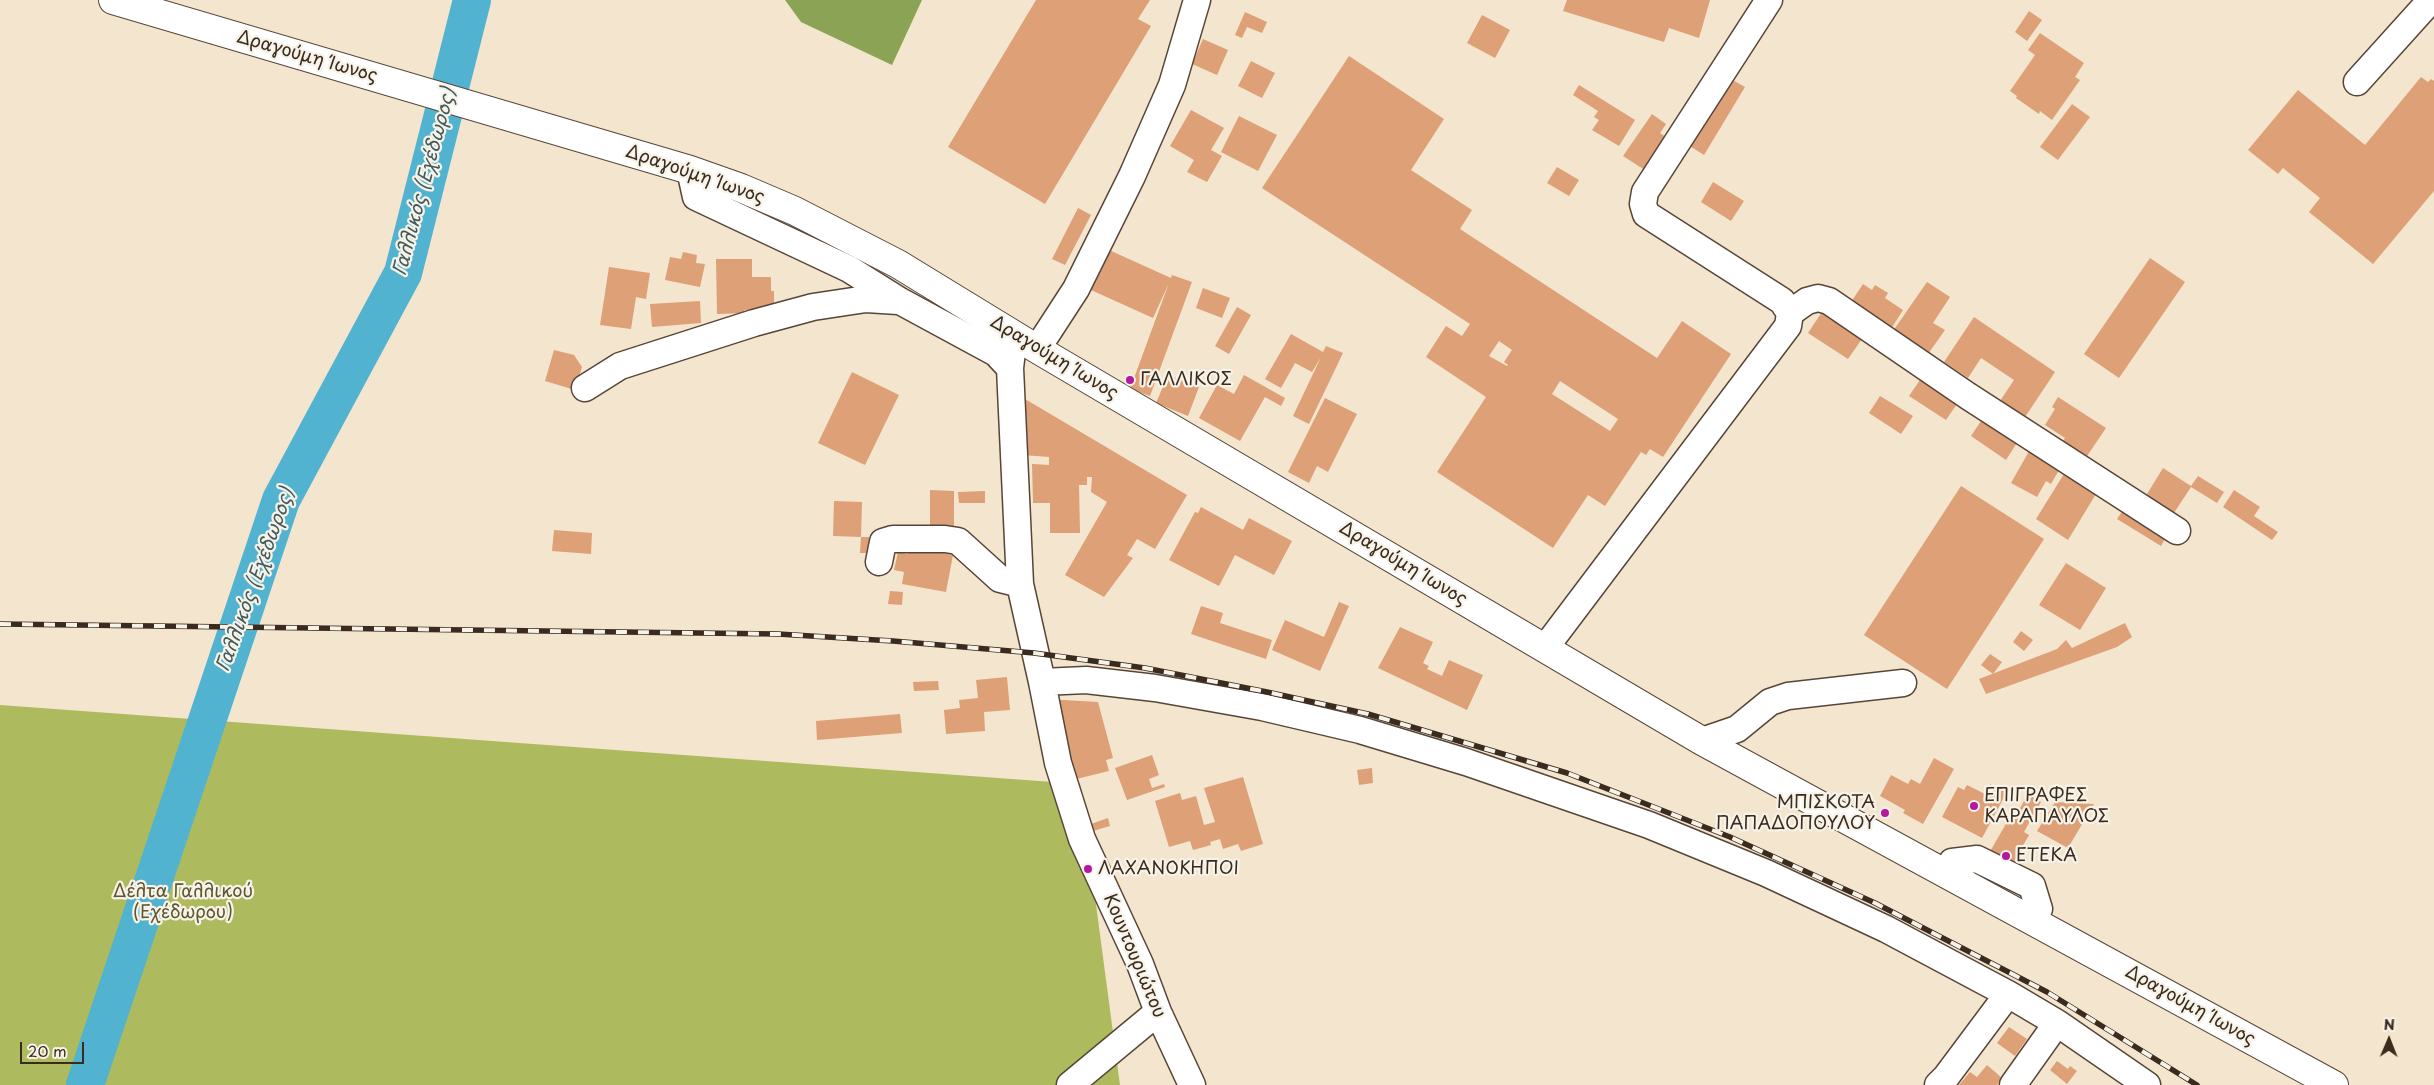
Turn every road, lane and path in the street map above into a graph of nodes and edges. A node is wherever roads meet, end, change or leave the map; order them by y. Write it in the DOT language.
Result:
graph roads {
  1 [pos="113,0"];
  2 [pos="1197,0"];
  3 [pos="1769,0"];
  4 [pos="2431,0"];
  5 [pos="2356,82"];
  6 [pos="690,170"];
  7 [pos="900,301"];
  8 [pos="1790,313"];
  9 [pos="1014,335"];
  10 [pos="1037,349"];
  11 [pos="1010,368"];
  12 [pos="585,388"];
  13 [pos="2177,530"];
  14 [pos="879,562"];
  15 [pos="1020,584"];
  16 [pos="1545,648"];
  17 [pos="1042,682"];
  18 [pos="1903,683"];
  19 [pos="1702,741"];
  20 [pos="2008,994"];
  21 [pos="1158,1012"];
  22 [pos="2057,1023"];
  23 [pos="1185,1080"];
  24 [pos="1070,1085"];
  25 [pos="1938,1085"];
  26 [pos="2013,1085"];
  27 [pos="2148,1085"];
  28 [pos="2334,1085"];
  1 -- 6 [label="main road, Δραγούμη Ίωνος"];
  2 -- 10 [label="street"];
  3 -- 8 [label="street"];
  4 -- 5 [label="street"];
  6 -- 7 [label="street"];
  6 -- 9 [label="main road, Δραγούμη Ίωνος"];
  7 -- 11 [label="street"];
  7 -- 12 [label="street"];
  8 -- 13 [label="street"];
  8 -- 16 [label="street"];
  9 -- 10 [label="main road, Δραγούμη Ίωνος"];
  9 -- 11 [label="street, Κουντουριώτου"];
  10 -- 16 [label="main road, Δραγούμη Ίωνος"];
  11 -- 15 [label="street, Κουντουριώτου"];
  14 -- 15 [label="street"];
  15 -- 17 [label="street, Κουντουριώτου"];
  16 -- 19 [label="main road, Δραγούμη Ίωνος"];
  17 -- 20 [label="street"];
  17 -- 21 [label="street, Κουντουριώτου"];
  18 -- 19 [label="street"];
  19 -- 28 [label="main road, Δραγούμη Ίωνος"];
  20 -- 22 [label="street"];
  20 -- 25 [label="street"];
  21 -- 23 [label="street, Κουντουριώτου"];
  21 -- 24 [label="street"];
  22 -- 26 [label="street"];
  22 -- 27 [label="street"];
}
